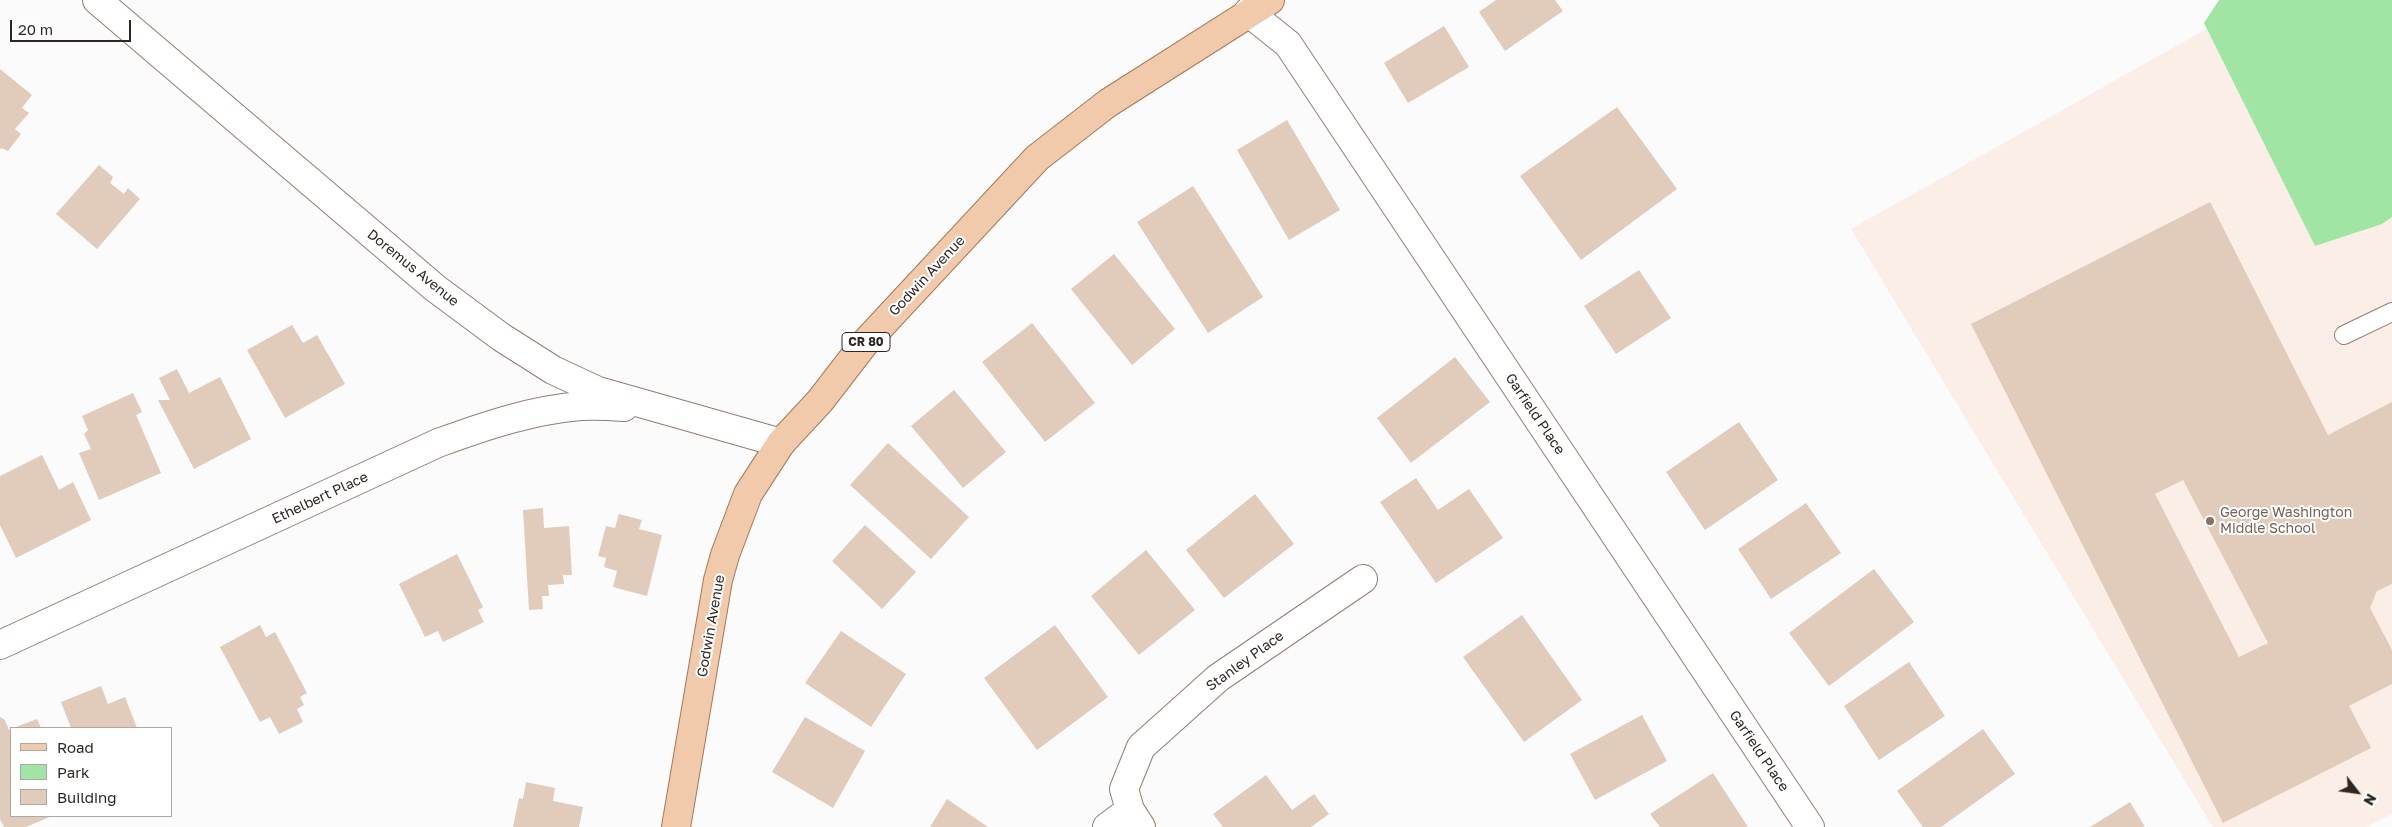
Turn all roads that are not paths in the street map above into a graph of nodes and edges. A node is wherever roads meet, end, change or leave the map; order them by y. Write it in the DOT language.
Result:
graph roads {
  1 [pos="97,0"];
  2 [pos="1259,6"];
  3 [pos="2392,312"];
  4 [pos="2344,335"];
  5 [pos="656,407"];
  6 [pos="781,443"];
  7 [pos="1363,580"];
  8 [pos="0,645"];
  9 [pos="1136,818"];
  10 [pos="676,827"];
  11 [pos="1107,827"];
  12 [pos="1810,827"];
  1 -- 5 [label="street, Doremus Avenue"];
  2 -- 6 [label="main road, Godwin Avenue / CR 80"];
  2 -- 12 [label="street, Garfield Place"];
  3 -- 4 [label="lane"];
  5 -- 6 [label="street, Doremus Avenue"];
  5 -- 8 [label="street, Ethelbert Place"];
  6 -- 10 [label="main road, Godwin Avenue / CR 80"];
  7 -- 9 [label="street, Stanley Place"];
  9 -- 11 [label="street"];
}
